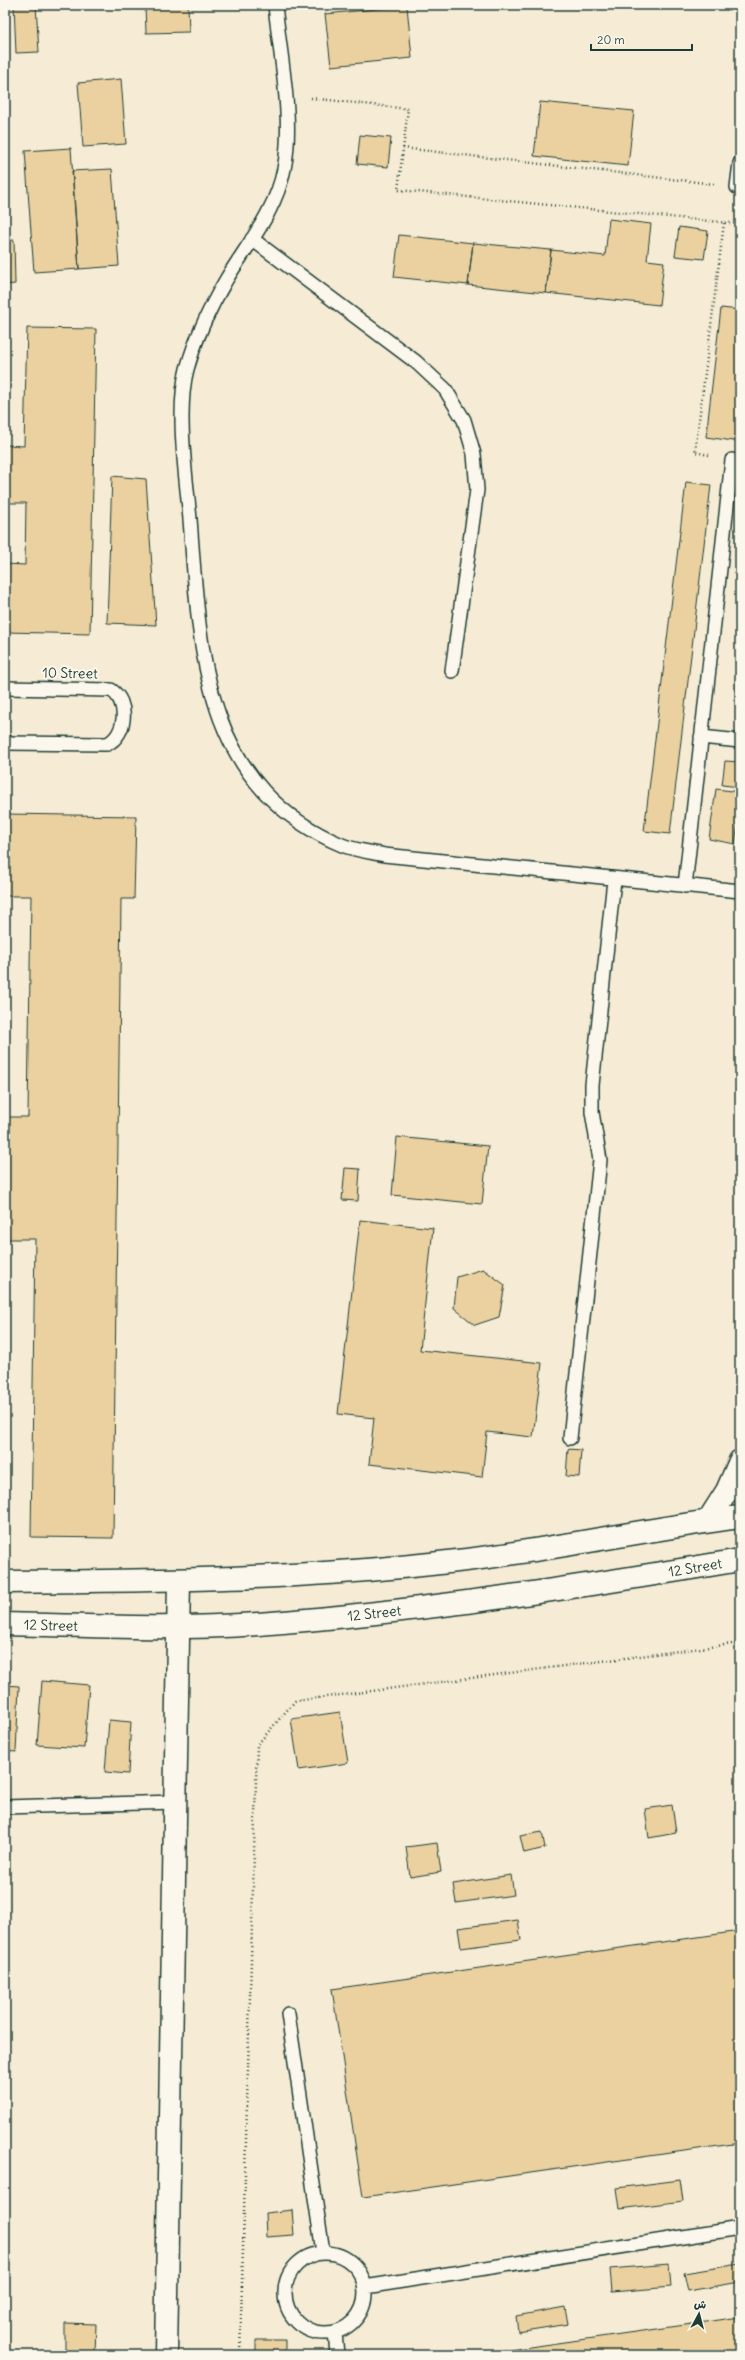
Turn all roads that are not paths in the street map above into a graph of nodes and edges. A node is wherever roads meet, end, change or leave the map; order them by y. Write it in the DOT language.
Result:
graph roads {
  1 [pos="275,5"];
  2 [pos="740,163"];
  3 [pos="737,187"];
  4 [pos="252,239"];
  5 [pos="732,460"];
  6 [pos="452,671"];
  7 [pos="5,688"];
  8 [pos="701,737"];
  9 [pos="740,741"];
  10 [pos="5,743"];
  11 [pos="614,880"];
  12 [pos="685,886"];
  13 [pos="740,891"];
  14 [pos="570,1438"];
  15 [pos="740,1461"];
  16 [pos="740,1517"];
  17 [pos="708,1521"];
  18 [pos="740,1560"];
  19 [pos="179,1580"];
  20 [pos="5,1582"];
  21 [pos="5,1624"];
  22 [pos="180,1627"];
  23 [pos="175,1802"];
  24 [pos="5,1807"];
  25 [pos="288,2014"];
  26 [pos="740,2228"];
  27 [pos="323,2252"];
  28 [pos="365,2287"];
  29 [pos="334,2332"];
  30 [pos="166,2355"];
  31 [pos="337,2355"];
  1 -- 4 [label="lane"];
  2 -- 3 [label="lane"];
  4 -- 6 [label="lane"];
  4 -- 11 [label="lane"];
  5 -- 8 [label="lane"];
  7 -- 10 [label="lane, 10 Street"];
  8 -- 9 [label="lane"];
  8 -- 12 [label="lane"];
  11 -- 12 [label="lane"];
  11 -- 14 [label="lane"];
  12 -- 13 [label="lane"];
  15 -- 17 [label="street"];
  16 -- 17 [label="street"];
  17 -- 19 [label="street"];
  18 -- 22 [label="street, 12 Street"];
  19 -- 20 [label="street"];
  19 -- 22 [label="street"];
  21 -- 22 [label="street, 12 Street"];
  22 -- 23 [label="street"];
  23 -- 24 [label="lane"];
  23 -- 30 [label="street"];
  25 -- 27 [label="lane"];
  26 -- 28 [label="lane"];
  27 -- 28 [label="lane"];
  27 -- 29 [label="lane"];
  28 -- 29 [label="lane"];
  29 -- 31 [label="lane"];
}
